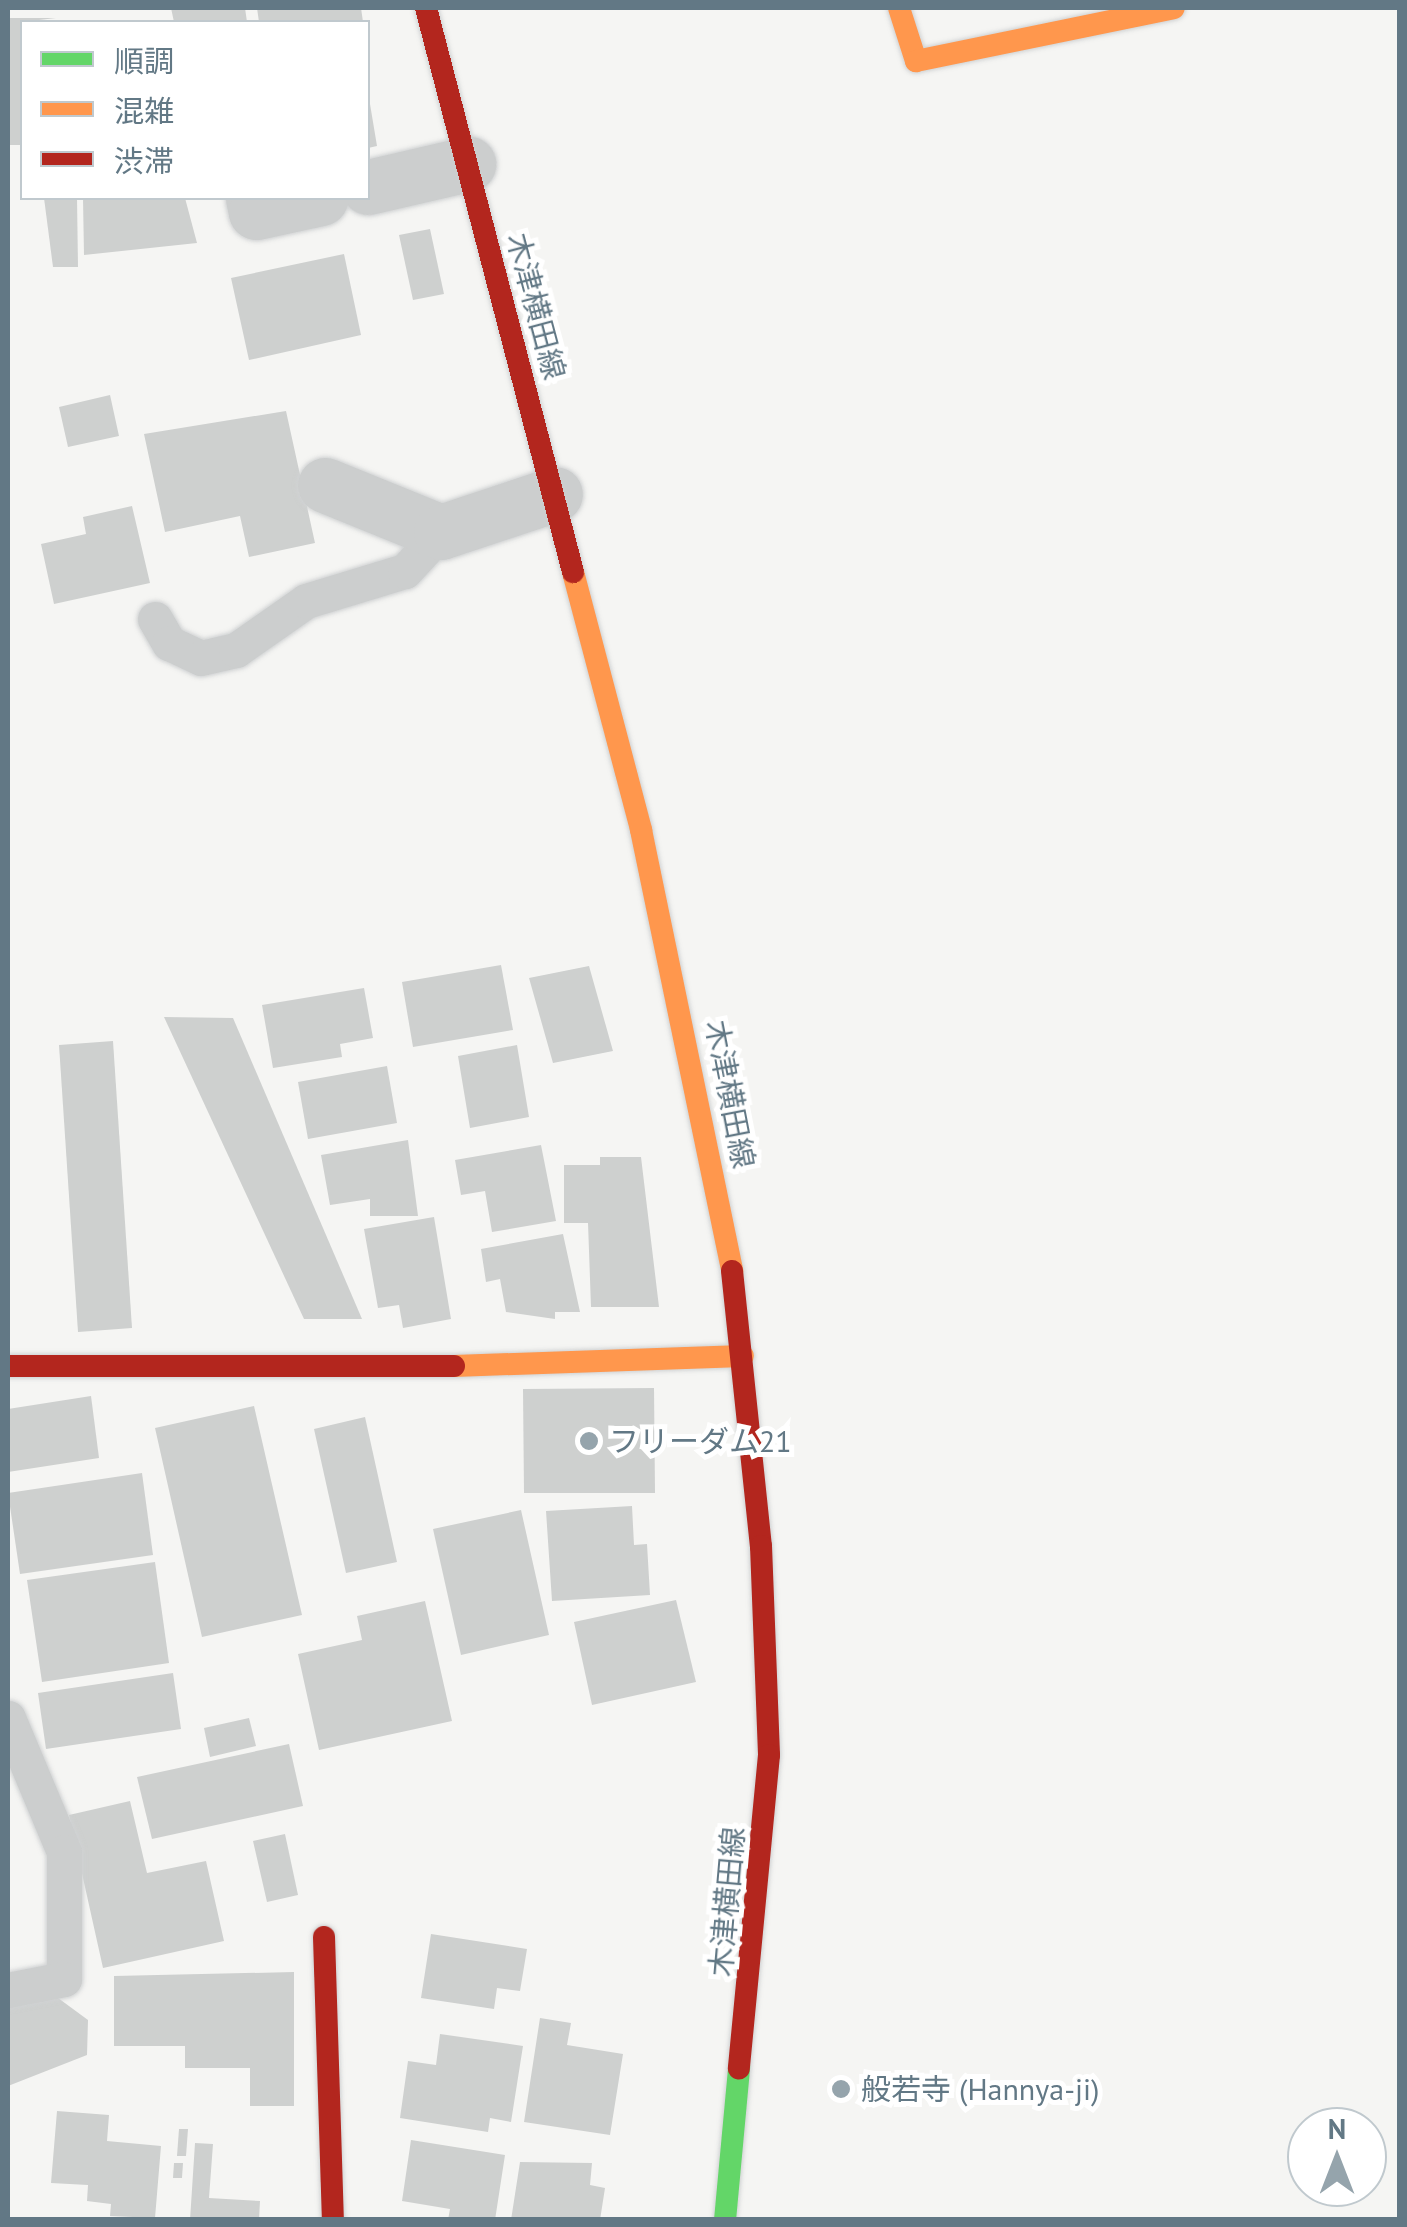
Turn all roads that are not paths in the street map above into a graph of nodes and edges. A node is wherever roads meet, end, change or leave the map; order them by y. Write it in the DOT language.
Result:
graph roads {
  1 [pos="426,8"];
  2 [pos="899,8"];
  3 [pos="1151,10"];
  4 [pos="468,164"];
  5 [pos="370,187"];
  6 [pos="254,200"];
  7 [pos="312,200"];
  8 [pos="325,485"];
  9 [pos="554,494"];
  10 [pos="441,532"];
  11 [pos="154,620"];
  12 [pos="743,1356"];
  13 [pos="8,1366"];
  14 [pos="8,1718"];
  15 [pos="324,1936"];
  16 [pos="8,1990"];
  17 [pos="333,2220"];
  18 [pos="725,2220"];
  1 -- 4 [label="main road, 木津横田線"];
  2 -- 3 [label="main road"];
  4 -- 5 [label="street"];
  4 -- 9 [label="main road, 木津横田線"];
  6 -- 7 [label="street"];
  8 -- 10 [label="street"];
  9 -- 10 [label="street"];
  9 -- 12 [label="main road, 木津横田線"];
  10 -- 11 [label="lane"];
  12 -- 13 [label="main road"];
  12 -- 18 [label="main road, 木津横田線"];
  14 -- 16 [label="lane"];
  15 -- 17 [label="main road"];
}
